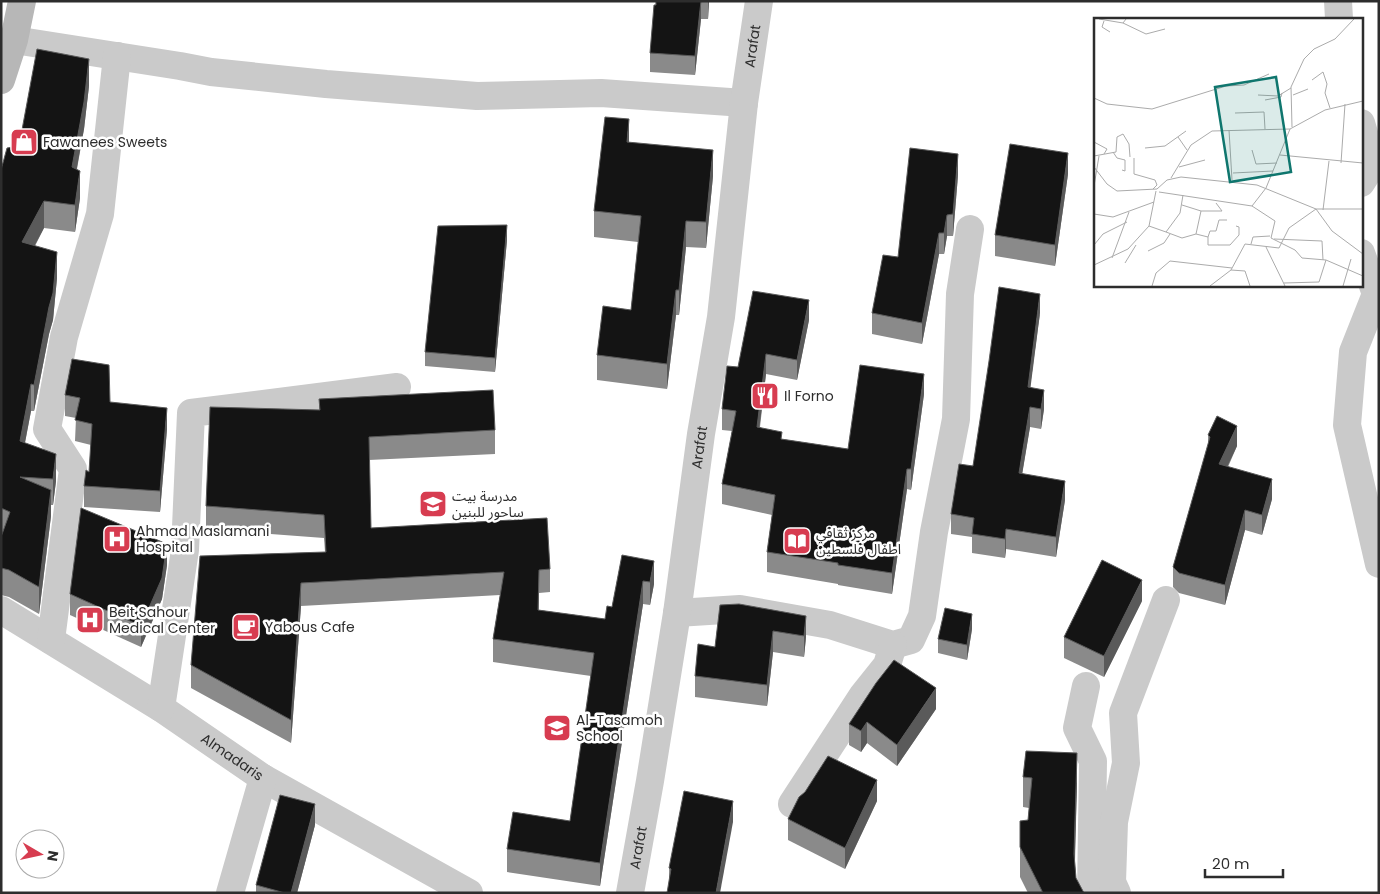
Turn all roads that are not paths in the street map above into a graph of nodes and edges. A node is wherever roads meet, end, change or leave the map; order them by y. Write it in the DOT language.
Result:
graph roads {
  1 [pos="22,1"];
  2 [pos="758,1"];
  3 [pos="1338,1"];
  4 [pos="1339,18"];
  5 [pos="14,40"];
  6 [pos="117,56"];
  7 [pos="1,80"];
  8 [pos="744,103"];
  9 [pos="1362,126"];
  10 [pos="1362,181"];
  11 [pos="970,229"];
  12 [pos="1362,256"];
  13 [pos="397,387"];
  14 [pos="1379,564"];
  15 [pos="1166,600"];
  16 [pos="1,610"];
  17 [pos="677,613"];
  18 [pos="51,640"];
  19 [pos="893,645"];
  20 [pos="1086,686"];
  21 [pos="161,708"];
  22 [pos="263,778"];
  23 [pos="792,804"];
  24 [pos="230,893"];
  25 [pos="469,893"];
  26 [pos="630,893"];
  27 [pos="1091,893"];
  28 [pos="1117,893"];
  1 -- 5 [label="main road"];
  2 -- 8 [label="street, Arafat"];
  3 -- 4 [label="street"];
  5 -- 6 [label="street"];
  5 -- 7 [label="main road"];
  6 -- 8 [label="street"];
  6 -- 18 [label="street"];
  8 -- 17 [label="street, Arafat"];
  9 -- 10 [label="street"];
  11 -- 19 [label="street"];
  12 -- 14 [label="street"];
  13 -- 21 [label="street"];
  15 -- 28 [label="street"];
  16 -- 18 [label="street, Almadaris"];
  17 -- 19 [label="street"];
  17 -- 26 [label="street, Arafat"];
  18 -- 21 [label="street, Almadaris"];
  19 -- 23 [label="street"];
  20 -- 27 [label="street"];
  21 -- 22 [label="street, Almadaris"];
  22 -- 24 [label="street"];
  22 -- 25 [label="street, Almadaris"];
}
